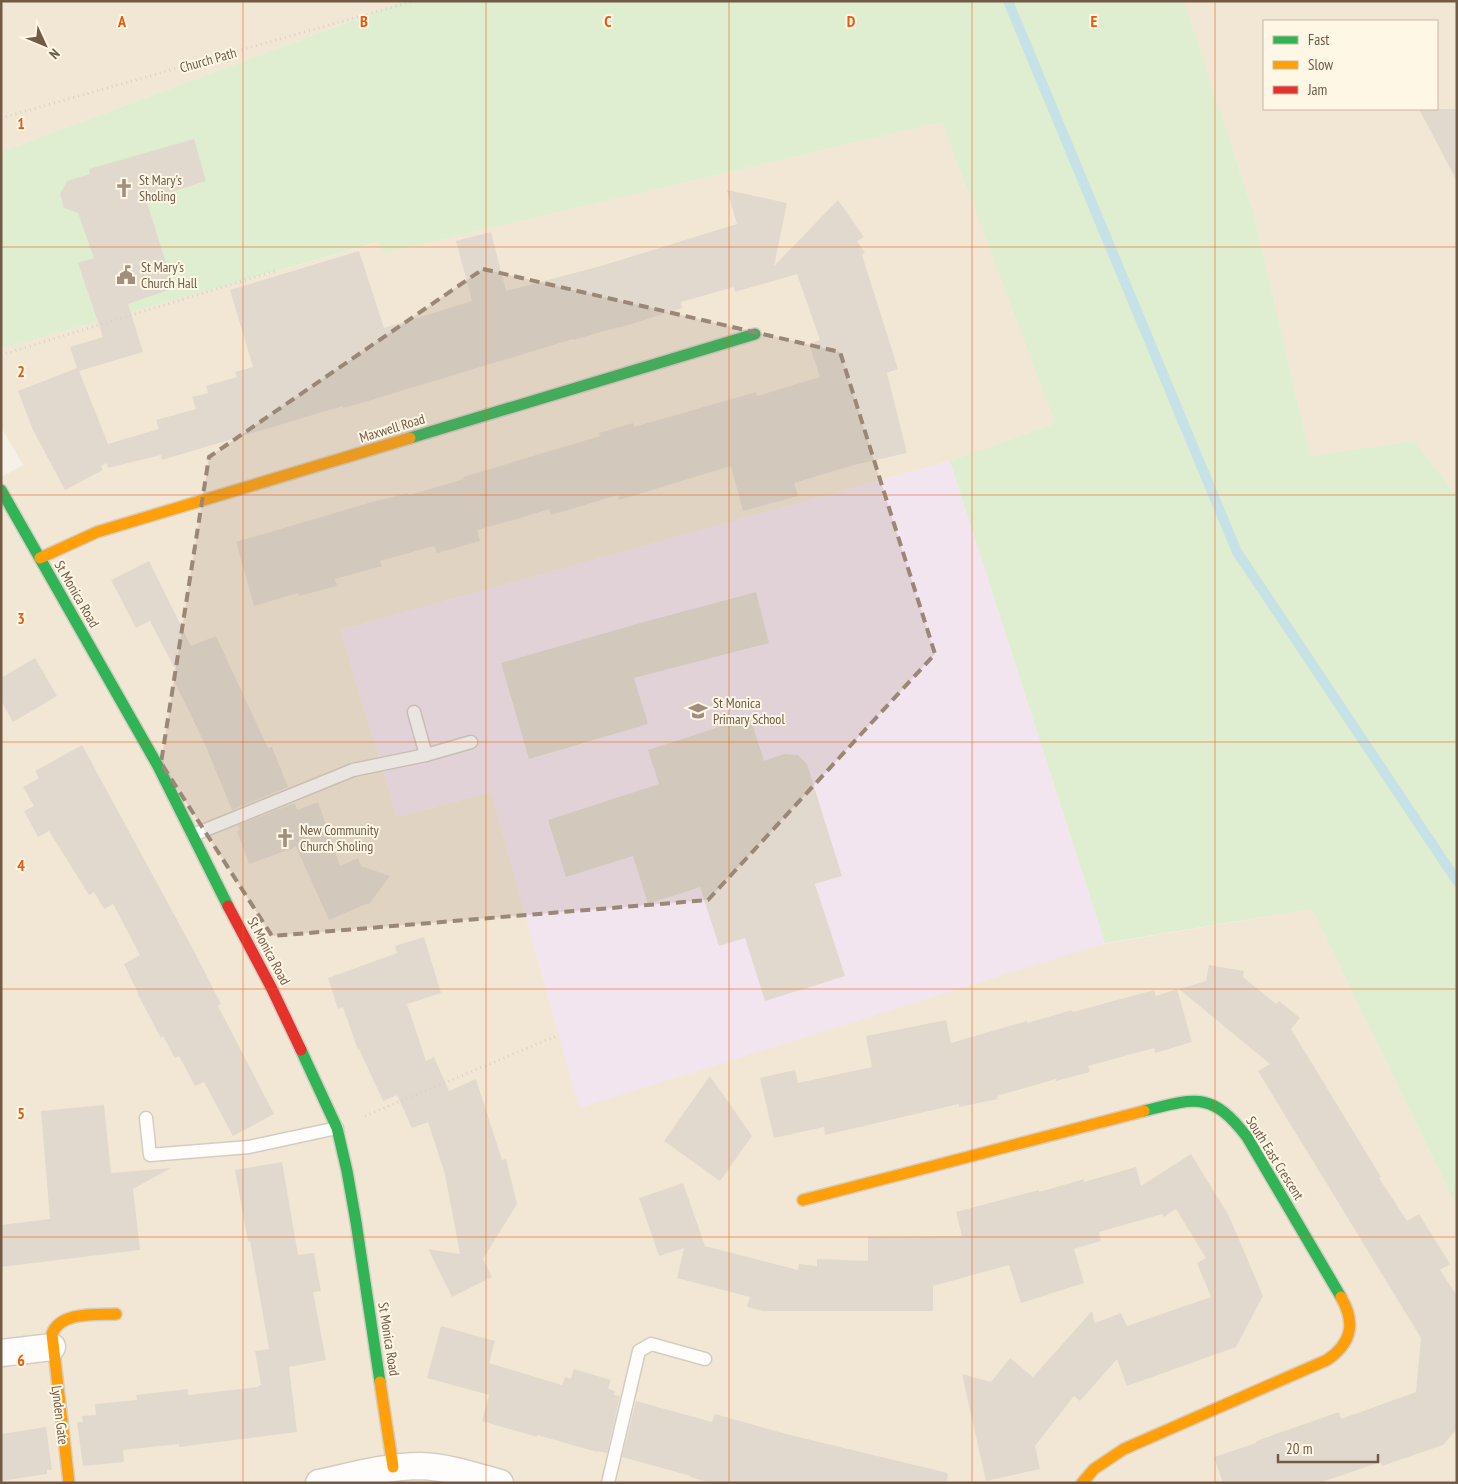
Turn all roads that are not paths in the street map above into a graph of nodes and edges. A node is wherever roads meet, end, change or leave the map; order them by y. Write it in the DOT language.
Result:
graph roads {
  1 [pos="755,334"];
  2 [pos="1,490"];
  3 [pos="40,558"];
  4 [pos="414,712"];
  5 [pos="471,742"];
  6 [pos="426,755"];
  7 [pos="193,835"];
  8 [pos="146,1118"];
  9 [pos="337,1128"];
  10 [pos="803,1200"];
  11 [pos="116,1314"];
  12 [pos="52,1346"];
  13 [pos="1,1353"];
  14 [pos="705,1359"];
  15 [pos="393,1467"];
  16 [pos="446,1476"];
  17 [pos="69,1483"];
  18 [pos="319,1483"];
  19 [pos="500,1483"];
  20 [pos="608,1483"];
  21 [pos="1082,1483"];
  1 -- 3 [label="street, Maxwell Road"];
  2 -- 3 [label="street, St Monica Road"];
  3 -- 7 [label="street, St Monica Road"];
  4 -- 6 [label="lane"];
  5 -- 6 [label="lane"];
  6 -- 7 [label="lane"];
  7 -- 9 [label="street, St Monica Road"];
  8 -- 9 [label="lane"];
  9 -- 15 [label="street, St Monica Road"];
  10 -- 21 [label="street, South East Crescent"];
  11 -- 12 [label="street, Lynden Gate"];
  12 -- 13 [label="street"];
  12 -- 17 [label="street, Lynden Gate"];
  14 -- 20 [label="lane"];
  15 -- 16 [label="street"];
  15 -- 18 [label="street"];
  16 -- 19 [label="street"];
}
